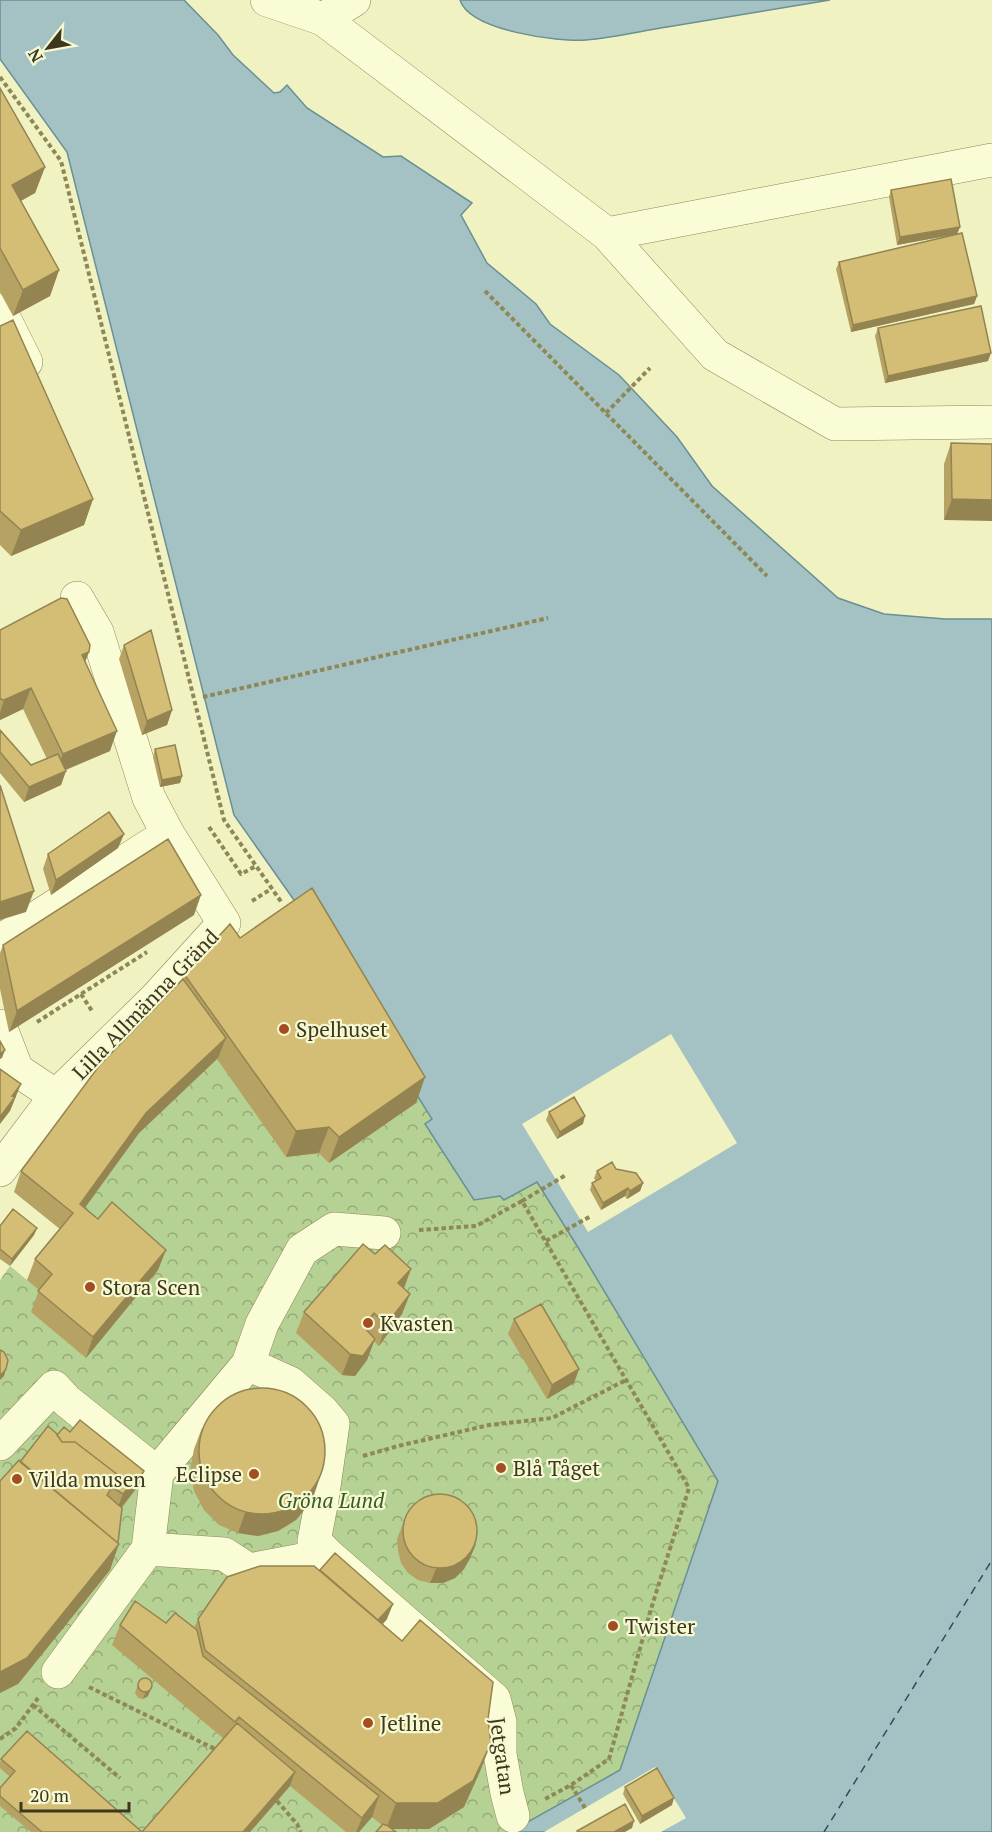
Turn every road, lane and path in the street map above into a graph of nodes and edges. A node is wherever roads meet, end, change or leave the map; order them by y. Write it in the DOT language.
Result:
graph roads {
  1 [pos="267,0"];
  2 [pos="354,0"];
  3 [pos="323,19"];
  4 [pos="0,77"];
  5 [pos="992,160"];
  6 [pos="607,234"];
  7 [pos="485,291"];
  8 [pos="0,310"];
  9 [pos="650,368"];
  10 [pos="37,385"];
  11 [pos="606,413"];
  12 [pos="992,422"];
  13 [pos="767,576"];
  14 [pos="77,598"];
  15 [pos="548,618"];
  16 [pos="203,697"];
  17 [pos="168,834"];
  18 [pos="271,889"];
  19 [pos="252,902"];
  20 [pos="282,903"];
  21 [pos="0,941"];
  22 [pos="149,951"];
  23 [pos="81,994"];
  24 [pos="90,1007"];
  25 [pos="3,1034"];
  26 [pos="56,1096"];
  27 [pos="0,1170"];
  28 [pos="566,1175"];
  29 [pos="522,1201"];
  30 [pos="591,1216"];
  31 [pos="384,1233"];
  32 [pos="546,1241"];
  33 [pos="248,1364"];
  34 [pos="626,1380"];
  35 [pos="0,1444"];
  36 [pos="329,1452"];
  37 [pos="157,1473"];
  38 [pos="321,1548"];
  39 [pos="148,1549"];
  40 [pos="58,1672"];
  41 [pos="33,1705"];
  42 [pos="0,1739"];
  43 [pos="220,1751"];
  44 [pos="120,1778"];
  45 [pos="571,1785"];
  46 [pos="277,1801"];
  47 [pos="585,1808"];
  48 [pos="513,1816"];
  49 [pos="301,1832"];
  1 -- 3 [label="street"];
  2 -- 3 [label="street"];
  3 -- 6 [label="street"];
  4 -- 18 [label="path"];
  5 -- 6 [label="street"];
  6 -- 12 [label="street"];
  7 -- 11 [label="path"];
  8 -- 10 [label="street"];
  9 -- 11 [label="path"];
  11 -- 13 [label="path"];
  14 -- 17 [label="street, Lilla Allmänna Gränd"];
  15 -- 16 [label="path"];
  17 -- 21 [label="street"];
  17 -- 26 [label="street, Lilla Allmänna Gränd"];
  18 -- 19 [label="path"];
  18 -- 20 [label="path"];
  22 -- 23 [label="path"];
  23 -- 24 [label="path"];
  23 -- 25 [label="path"];
  25 -- 26 [label="street"];
  26 -- 27 [label="street, Lilla Allmänna Gränd"];
  28 -- 29 [label="path"];
  29 -- 31 [label="path"];
  29 -- 32 [label="path"];
  30 -- 32 [label="path"];
  31 -- 33 [label="street"];
  32 -- 34 [label="path"];
  33 -- 36 [label="street"];
  33 -- 37 [label="street"];
  34 -- 36 [label="path"];
  34 -- 45 [label="path"];
  35 -- 37 [label="street"];
  36 -- 38 [label="street"];
  37 -- 39 [label="street"];
  38 -- 39 [label="street"];
  38 -- 48 [label="street, Jetgatan"];
  39 -- 40 [label="street"];
  40 -- 41 [label="path"];
  40 -- 43 [label="path"];
  41 -- 42 [label="path"];
  41 -- 44 [label="path"];
  45 -- 47 [label="path"];
  45 -- 48 [label="path"];
  46 -- 49 [label="path"];
}
